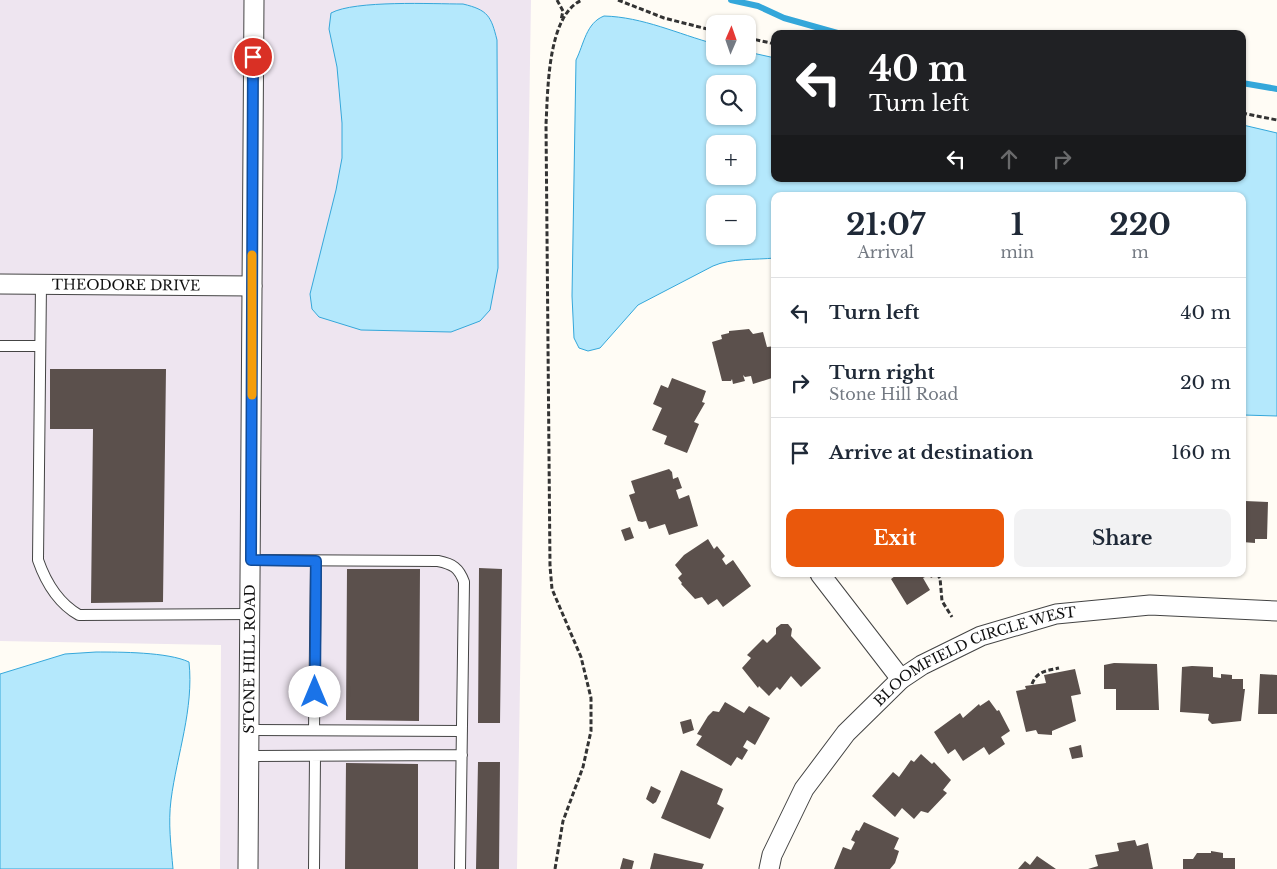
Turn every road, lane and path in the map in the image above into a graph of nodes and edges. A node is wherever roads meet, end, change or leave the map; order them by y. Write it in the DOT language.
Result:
graph roads {
  1 [pos="254,0"];
  2 [pos="557,0"];
  3 [pos="582,0"];
  4 [pos="618,0"];
  5 [pos="560,27"];
  6 [pos="706,29"];
  7 [pos="756,40"];
  8 [pos="771,43"];
  9 [pos="1246,113"];
  10 [pos="1277,120"];
  11 [pos="0,284"];
  12 [pos="41,284"];
  13 [pos="252,286"];
  14 [pos="0,346"];
  15 [pos="39,346"];
  16 [pos="251,560"];
  17 [pos="316,561"];
  18 [pos="822,577"];
  19 [pos="940,577"];
  20 [pos="1277,611"];
  21 [pos="251,614"];
  22 [pos="952,617"];
  23 [pos="1059,668"];
  24 [pos="901,678"];
  25 [pos="1032,684"];
  26 [pos="250,730"];
  27 [pos="314,730"];
  28 [pos="462,731"];
  29 [pos="462,755"];
  30 [pos="250,756"];
  31 [pos="315,756"];
  32 [pos="248,869"];
  33 [pos="314,869"];
  34 [pos="460,869"];
  35 [pos="555,869"];
  36 [pos="769,869"];
  1 -- 13 [label="street, STONE HILL ROAD"];
  2 -- 5 [label="path"];
  3 -- 5 [label="path"];
  4 -- 6 [label="path"];
  5 -- 35 [label="path"];
  7 -- 8 [label="path"];
  9 -- 10 [label="path"];
  11 -- 12 [label="street, THEODORE DRIVE"];
  12 -- 13 [label="street, THEODORE DRIVE"];
  12 -- 15 [label="lane"];
  13 -- 16 [label="street, STONE HILL ROAD"];
  14 -- 15 [label="lane"];
  15 -- 21 [label="lane"];
  16 -- 17 [label="lane"];
  16 -- 21 [label="street, STONE HILL ROAD"];
  17 -- 27 [label="lane"];
  17 -- 28 [label="lane"];
  18 -- 24 [label="street"];
  19 -- 22 [label="path"];
  20 -- 24 [label="street, BLOOMFIELD CIRCLE WEST"];
  21 -- 26 [label="street, STONE HILL ROAD"];
  23 -- 25 [label="path"];
  24 -- 36 [label="street, BLOOMFIELD CIRCLE WEST"];
  26 -- 27 [label="lane"];
  26 -- 30 [label="street, STONE HILL ROAD"];
  27 -- 28 [label="lane"];
  28 -- 29 [label="lane"];
  29 -- 31 [label="lane"];
  29 -- 34 [label="lane"];
  30 -- 31 [label="lane"];
  30 -- 32 [label="street, STONE HILL ROAD"];
  31 -- 33 [label="lane"];
}
